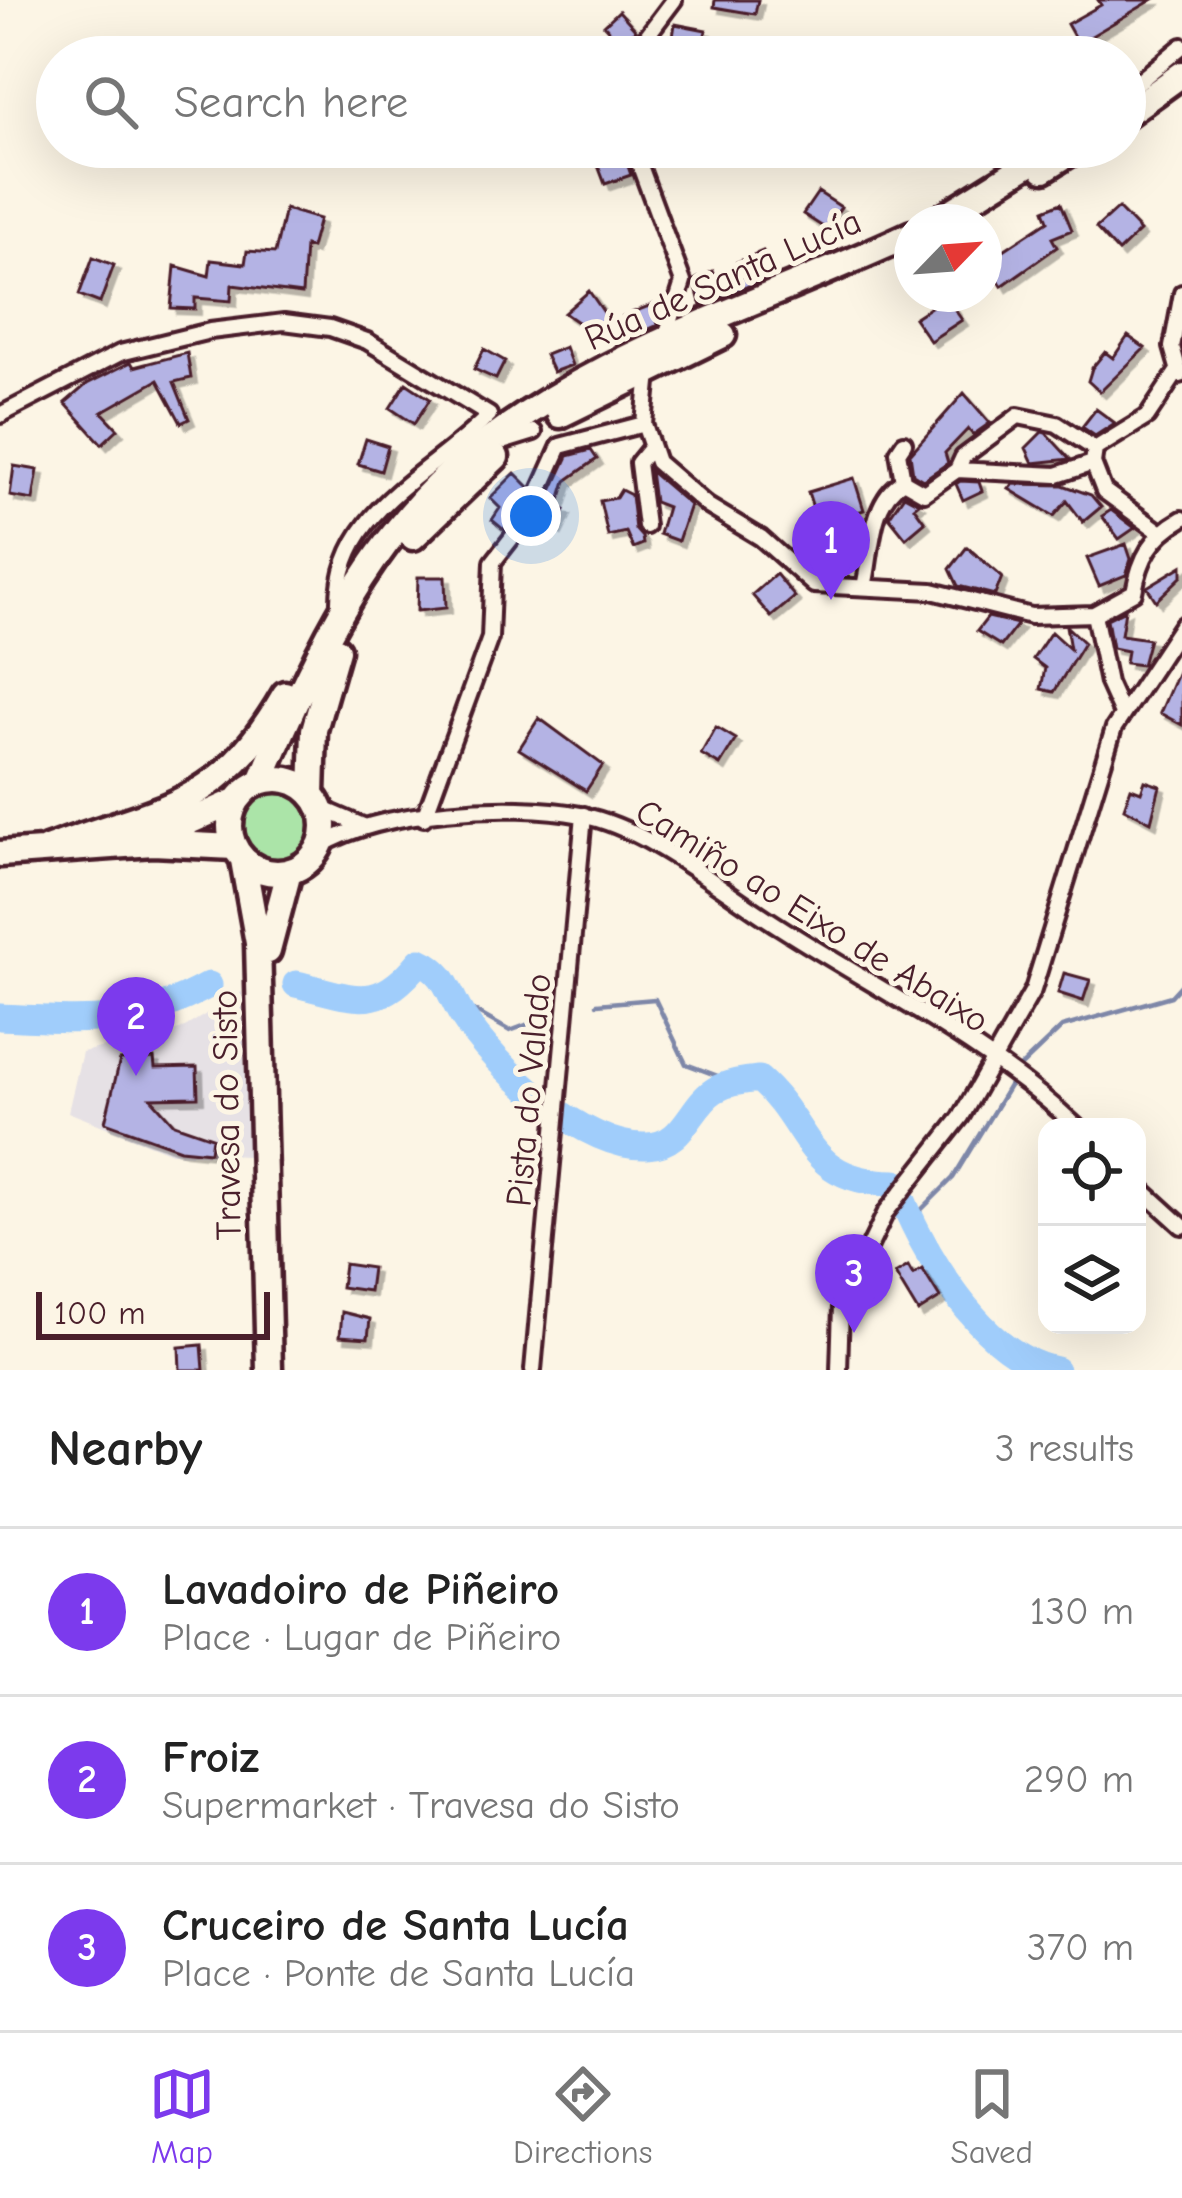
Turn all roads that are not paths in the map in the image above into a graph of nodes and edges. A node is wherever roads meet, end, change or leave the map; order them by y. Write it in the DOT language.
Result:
graph roads {
  1 [pos="674,0"];
  2 [pos="647,36"];
  3 [pos="1182,46"];
  4 [pos="1182,58"];
  5 [pos="1182,74"];
  6 [pos="1146,78"];
  7 [pos="1146,82"];
  8 [pos="1146,100"];
  9 [pos="641,168"];
  10 [pos="1021,168"];
  11 [pos="1046,168"];
  12 [pos="964,204"];
  13 [pos="989,204"];
  14 [pos="894,242"];
  15 [pos="894,255"];
  16 [pos="1182,293"];
  17 [pos="665,342"];
  18 [pos="650,368"];
  19 [pos="1179,375"];
  20 [pos="0,415"];
  21 [pos="644,424"];
  22 [pos="534,431"];
  23 [pos="904,443"];
  24 [pos="651,447"];
  25 [pos="1094,456"];
  26 [pos="957,470"];
  27 [pos="903,481"];
  28 [pos="1182,519"];
  29 [pos="367,523"];
  30 [pos="646,526"];
  31 [pos="1160,532"];
  32 [pos="345,559"];
  33 [pos="363,580"];
  34 [pos="864,587"];
  35 [pos="339,612"];
  36 [pos="1094,614"];
  37 [pos="1182,625"];
  38 [pos="327,651"];
  39 [pos="1122,714"];
  40 [pos="261,781"];
  41 [pos="236,801"];
  42 [pos="316,801"];
  43 [pos="584,815"];
  44 [pos="424,818"];
  45 [pos="363,826"];
  46 [pos="92,845"];
  47 [pos="320,846"];
  48 [pos="47,849"];
  49 [pos="238,853"];
  50 [pos="0,854"];
  51 [pos="289,872"];
  52 [pos="1006,1071"];
  53 [pos="1066,1118"];
  54 [pos="1146,1193"];
  55 [pos="1182,1226"];
  56 [pos="269,1370"];
  57 [pos="280,1370"];
  58 [pos="533,1370"];
  59 [pos="839,1370"];
  1 -- 2 [label="street"];
  3 -- 6 [label="street"];
  4 -- 7 [label="highway"];
  5 -- 8 [label="highway"];
  9 -- 17 [label="street"];
  10 -- 12 [label="highway"];
  11 -- 13 [label="highway"];
  14 -- 17 [label="highway, Rúa de Santa Lucía"];
  15 -- 18 [label="highway, Rúa de Santa Lucía"];
  16 -- 19 [label="street"];
  17 -- 33 [label="highway, Rúa de Santa Lucía"];
  18 -- 21 [label="street"];
  18 -- 22 [label="highway, Rúa de Santa Lucía"];
  19 -- 25 [label="street"];
  20 -- 29 [label="street"];
  21 -- 24 [label="street"];
  21 -- 44 [label="street"];
  22 -- 33 [label="street"];
  22 -- 38 [label="highway, Rúa de Santa Lucía"];
  23 -- 27 [label="street"];
  24 -- 30 [label="street"];
  24 -- 34 [label="street"];
  25 -- 26 [label="street"];
  25 -- 26 [label="street"];
  25 -- 31 [label="street"];
  26 -- 27 [label="street"];
  27 -- 34 [label="street"];
  28 -- 31 [label="street"];
  29 -- 32 [label="street"];
  29 -- 33 [label="street"];
  31 -- 36 [label="street"];
  32 -- 33 [label="street"];
  32 -- 35 [label="street"];
  33 -- 35 [label="highway, Rúa de Santa Lucía"];
  33 -- 38 [label="street"];
  34 -- 36 [label="street"];
  35 -- 38 [label="highway, Rúa de Santa Lucía"];
  36 -- 39 [label="street"];
  37 -- 39 [label="street"];
  38 -- 40 [label="highway, Rúa de Santa Lucía"];
  38 -- 42 [label="highway, Rúa de Santa Lucía"];
  38 -- 48 [label="highway"];
  39 -- 52 [label="street"];
  40 -- 41 [label="highway"];
  40 -- 42 [label="highway"];
  41 -- 46 [label="highway"];
  41 -- 49 [label="highway"];
  42 -- 45 [label="street"];
  42 -- 47 [label="highway"];
  43 -- 44 [label="street, Camiño ao Eixo de Abaixo"];
  43 -- 52 [label="street, Camiño ao Eixo de Abaixo"];
  43 -- 58 [label="street, Pista do Valado"];
  44 -- 45 [label="street, Camiño ao Eixo de Abaixo"];
  45 -- 47 [label="street"];
  46 -- 48 [label="highway"];
  46 -- 49 [label="highway"];
  47 -- 51 [label="highway"];
  48 -- 50 [label="highway"];
  49 -- 51 [label="highway"];
  49 -- 56 [label="highway, Travesa do Sisto"];
  51 -- 57 [label="highway, Travesa do Sisto"];
  52 -- 53 [label="street, Camiño ao Eixo de Abaixo"];
  52 -- 59 [label="street"];
  54 -- 55 [label="street"];
}
